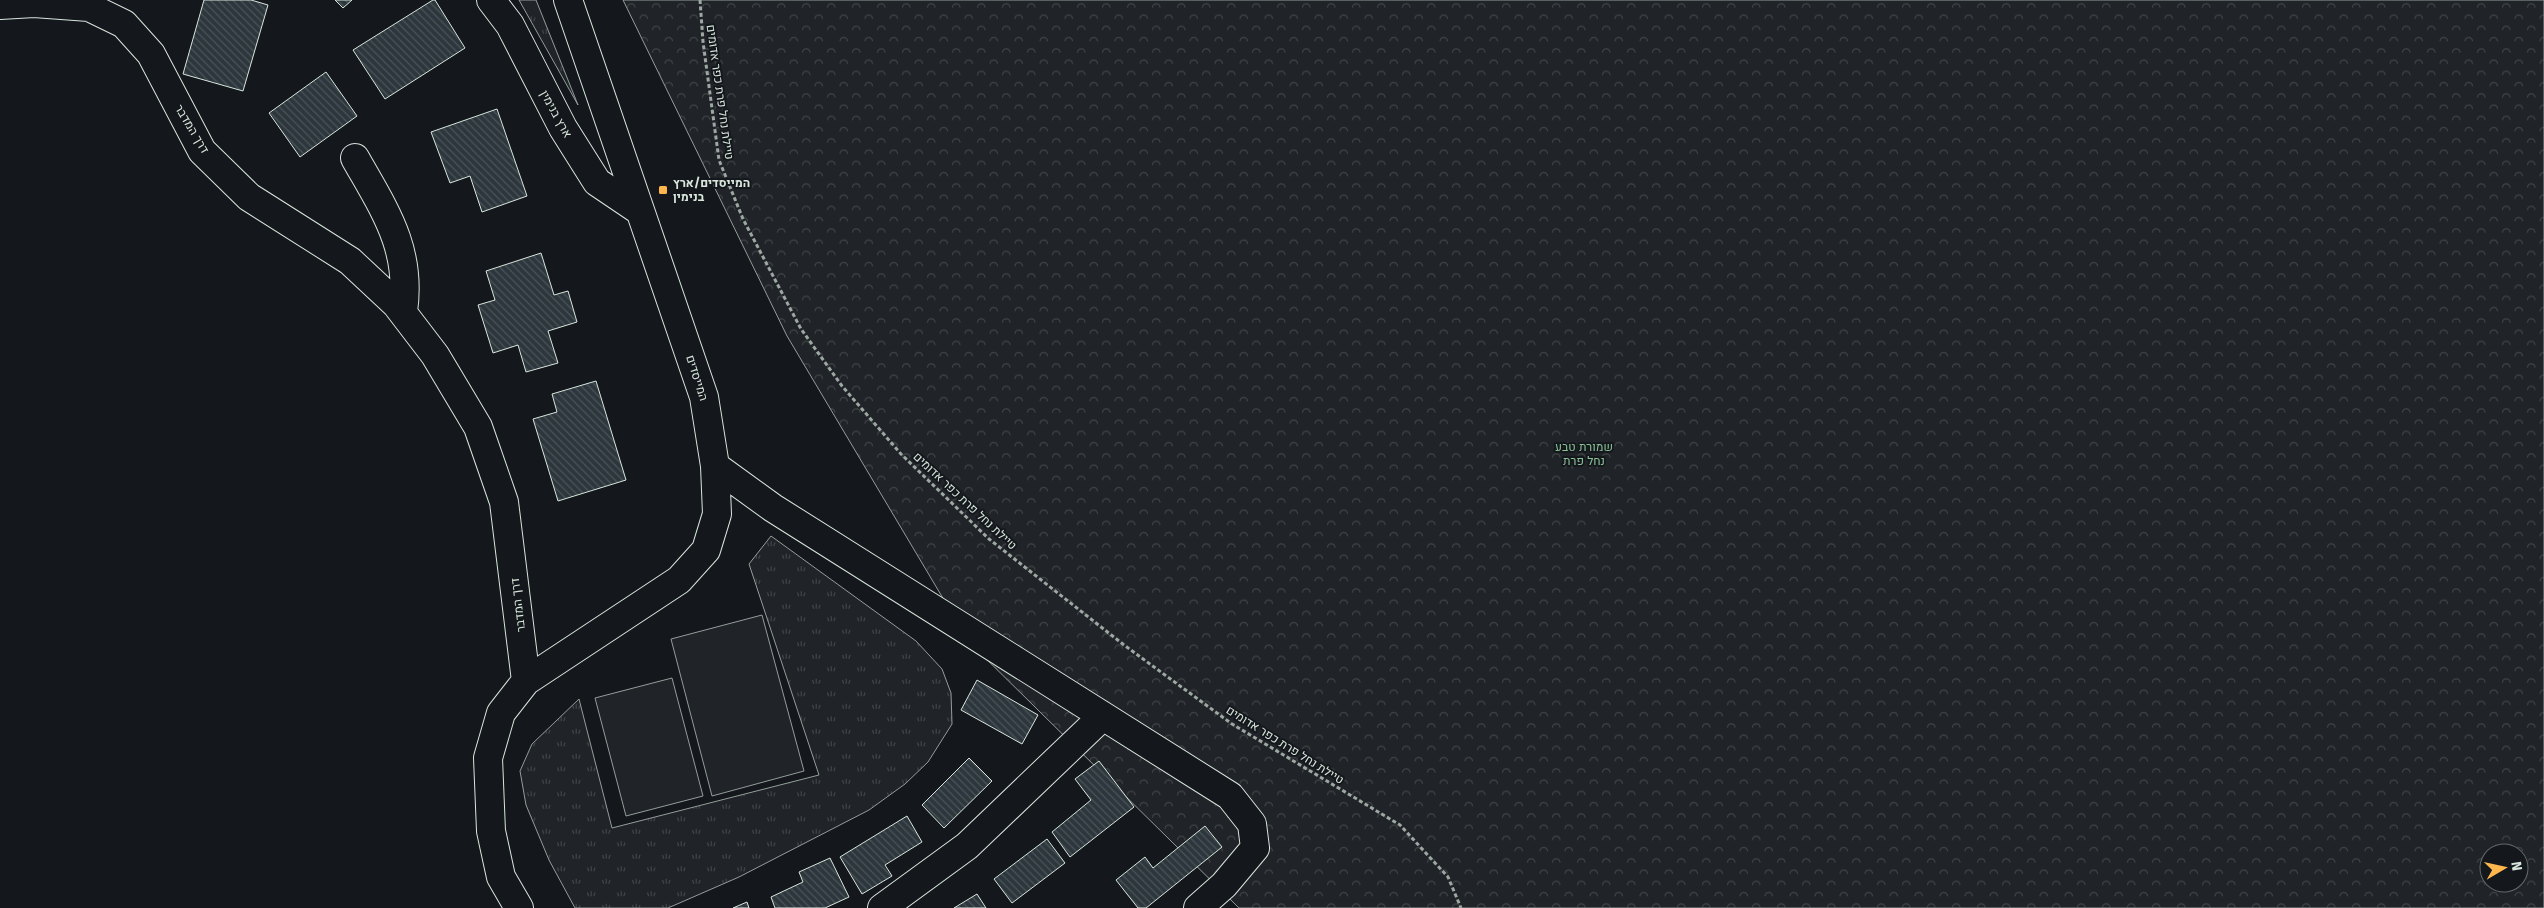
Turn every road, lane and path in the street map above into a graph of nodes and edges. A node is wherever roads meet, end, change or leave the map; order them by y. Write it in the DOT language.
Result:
graph roads {
  1 [pos="491,0"];
  2 [pos="568,0"];
  3 [pos="700,0"];
  4 [pos="0,5"];
  5 [pos="355,158"];
  6 [pos="640,211"];
  7 [pos="402,312"];
  8 [pos="715,466"];
  9 [pos="526,681"];
  10 [pos="1103,716"];
  11 [pos="519,908"];
  12 [pos="882,908"];
  13 [pos="1198,908"];
  14 [pos="1461,908"];
  1 -- 6 [label="street, ארץ בנימין"];
  2 -- 6 [label="street, המייסדים"];
  3 -- 14 [label="path, טיילת נחל פרת כפר אדומים"];
  4 -- 7 [label="street, דרך המדבר"];
  5 -- 7 [label="street"];
  6 -- 8 [label="street, המייסדים"];
  7 -- 9 [label="street, דרך המדבר"];
  8 -- 9 [label="street, המייסדים"];
  8 -- 10 [label="street"];
  9 -- 11 [label="street"];
  10 -- 12 [label="street"];
  10 -- 13 [label="street"];
}
